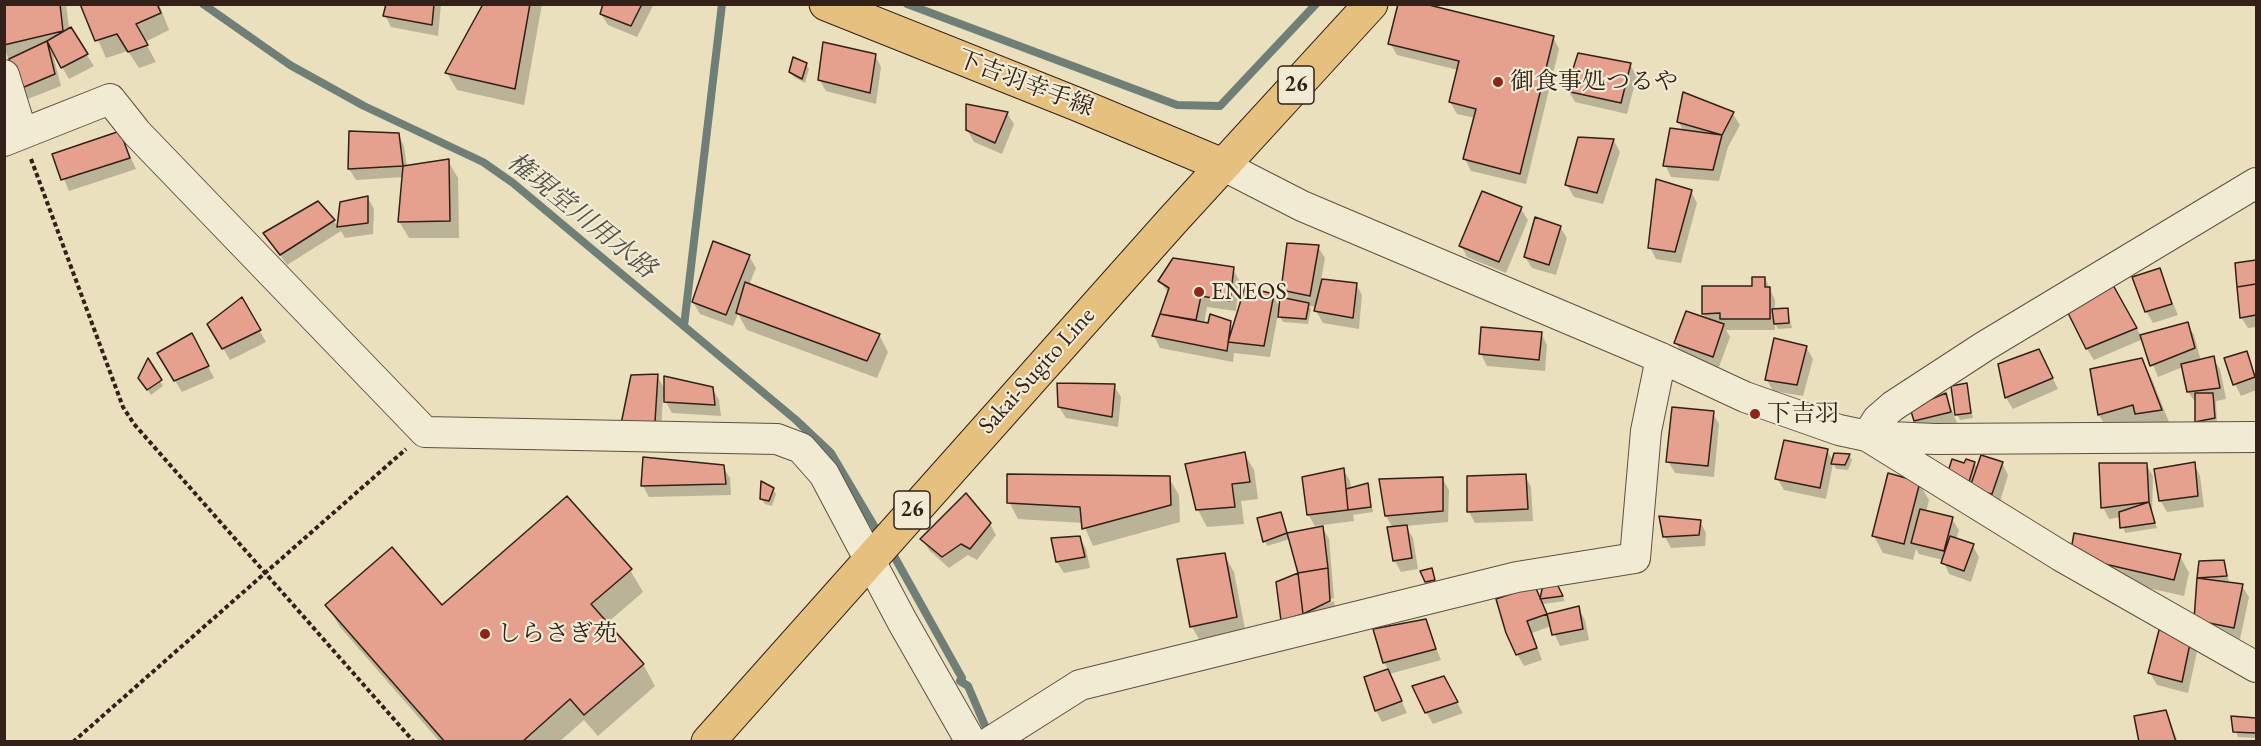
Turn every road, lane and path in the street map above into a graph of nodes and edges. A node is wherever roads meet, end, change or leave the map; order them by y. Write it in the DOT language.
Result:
graph roads {
  1 [pos="826,4"];
  2 [pos="1371,4"];
  3 [pos="4,75"];
  4 [pos="13,137"];
  5 [pos="1222,165"];
  6 [pos="2256,183"];
  7 [pos="1661,358"];
  8 [pos="425,432"];
  9 [pos="1867,436"];
  10 [pos="2256,437"];
  11 [pos="870,558"];
  12 [pos="266,572"];
  13 [pos="2256,667"];
  14 [pos="73,741"];
  15 [pos="414,741"];
  16 [pos="708,741"];
  17 [pos="971,741"];
  18 [pos="990,741"];
  1 -- 5 [label="main road, 下吉羽幸手線"];
  2 -- 5 [label="main road, Sakai-Sugito Line / 26"];
  3 -- 4 [label="street"];
  4 -- 8 [label="street"];
  4 -- 12 [label="path"];
  5 -- 7 [label="street"];
  5 -- 11 [label="main road, Sakai-Sugito Line / 26"];
  6 -- 9 [label="street"];
  7 -- 9 [label="street"];
  7 -- 18 [label="street"];
  8 -- 11 [label="street"];
  8 -- 12 [label="path"];
  9 -- 10 [label="street"];
  9 -- 13 [label="street"];
  11 -- 16 [label="main road, Sakai-Sugito Line / 26"];
  11 -- 17 [label="street"];
  12 -- 14 [label="path"];
  12 -- 15 [label="path"];
}
